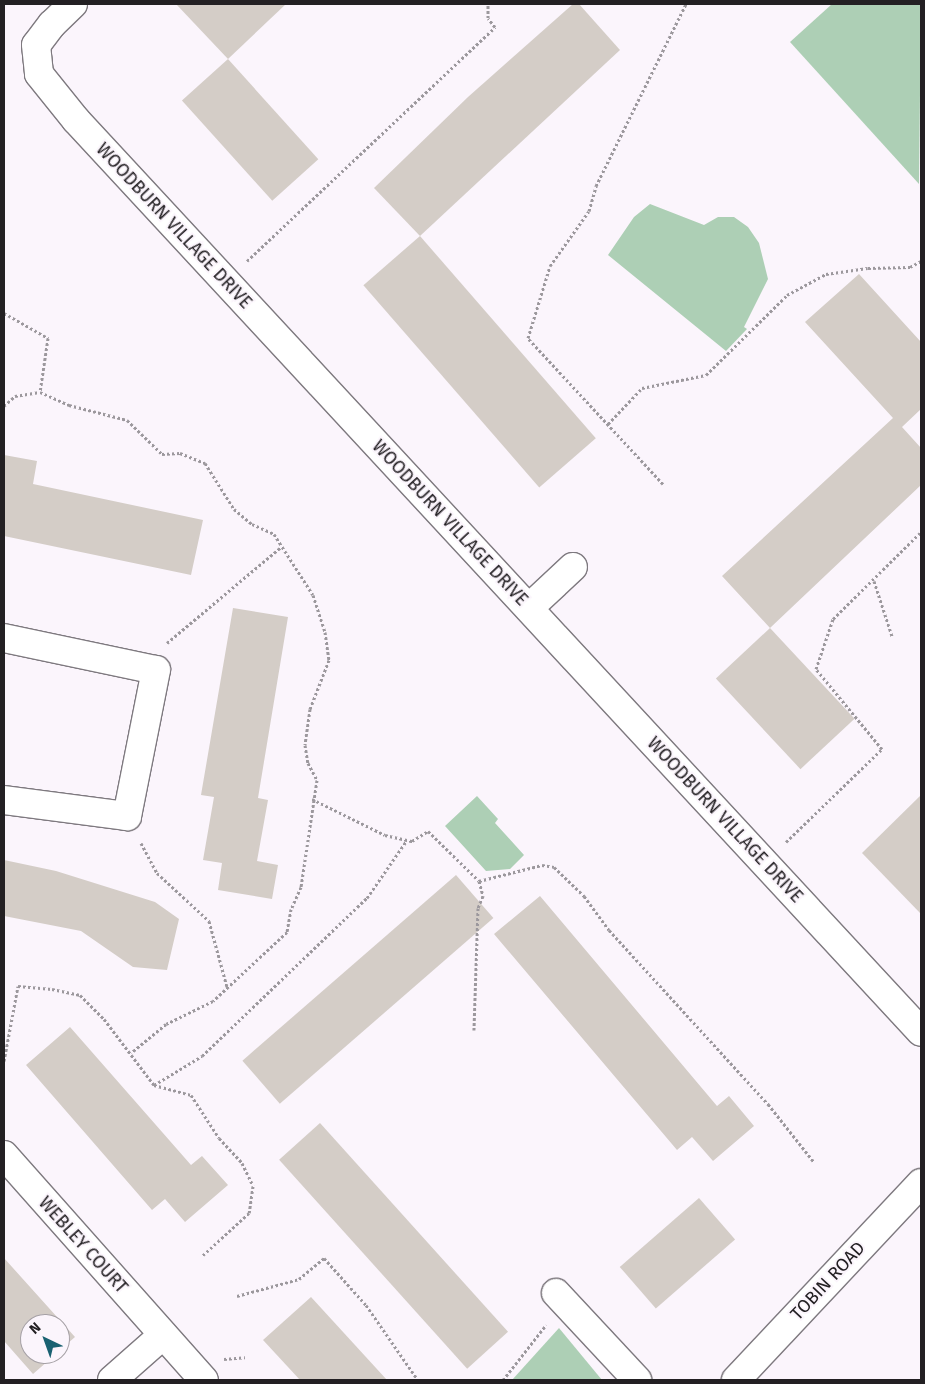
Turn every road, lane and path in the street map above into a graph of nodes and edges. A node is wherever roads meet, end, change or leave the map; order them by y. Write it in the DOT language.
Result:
graph roads {
  1 [pos="73,4"];
  2 [pos="488,4"];
  3 [pos="686,4"];
  4 [pos="921,262"];
  5 [pos="225,281"];
  6 [pos="4,313"];
  7 [pos="40,392"];
  8 [pos="4,406"];
  9 [pos="608,424"];
  10 [pos="663,484"];
  11 [pos="921,532"];
  12 [pos="281,547"];
  13 [pos="573,567"];
  14 [pos="874,581"];
  15 [pos="529,608"];
  16 [pos="892,636"];
  17 [pos="4,638"];
  18 [pos="140,666"];
  19 [pos="312,799"];
  20 [pos="4,800"];
  21 [pos="127,816"];
  22 [pos="407,840"];
  23 [pos="764,862"];
  24 [pos="479,880"];
  25 [pos="227,987"];
  26 [pos="474,1030"];
  27 [pos="921,1032"];
  28 [pos="131,1053"];
  29 [pos="4,1061"];
  30 [pos="154,1085"];
  31 [pos="4,1155"];
  32 [pos="814,1162"];
  33 [pos="919,1192"];
  34 [pos="202,1256"];
  35 [pos="556,1293"];
  36 [pos="237,1296"];
  37 [pos="550,1321"];
  38 [pos="163,1335"];
  39 [pos="112,1380"];
  40 [pos="204,1380"];
  41 [pos="418,1380"];
  42 [pos="503,1380"];
  43 [pos="637,1380"];
  44 [pos="736,1380"];
  1 -- 5 [label="street, WOODBURN VILLAGE DRIVE"];
  2 -- 5 [label="path"];
  3 -- 9 [label="path"];
  4 -- 9 [label="path"];
  5 -- 15 [label="street, WOODBURN VILLAGE DRIVE"];
  6 -- 7 [label="path"];
  7 -- 8 [label="path"];
  7 -- 12 [label="path"];
  9 -- 10 [label="path"];
  11 -- 14 [label="path"];
  12 -- 18 [label="path"];
  12 -- 19 [label="path"];
  13 -- 15 [label="street"];
  14 -- 16 [label="path"];
  14 -- 23 [label="path"];
  15 -- 23 [label="street, WOODBURN VILLAGE DRIVE"];
  17 -- 18 [label="street"];
  18 -- 21 [label="street"];
  19 -- 22 [label="path"];
  19 -- 25 [label="path"];
  20 -- 21 [label="street"];
  21 -- 25 [label="path"];
  22 -- 24 [label="path"];
  22 -- 30 [label="path"];
  23 -- 27 [label="street, WOODBURN VILLAGE DRIVE"];
  24 -- 26 [label="path"];
  24 -- 32 [label="path"];
  25 -- 28 [label="path"];
  28 -- 29 [label="path"];
  28 -- 30 [label="path"];
  30 -- 34 [label="path"];
  31 -- 38 [label="street, WEBLEY COURT"];
  33 -- 44 [label="street, TOBIN ROAD"];
  35 -- 43 [label="street"];
  36 -- 41 [label="path"];
  37 -- 42 [label="path"];
  38 -- 39 [label="street"];
  38 -- 40 [label="street, WEBLEY COURT"];
}
